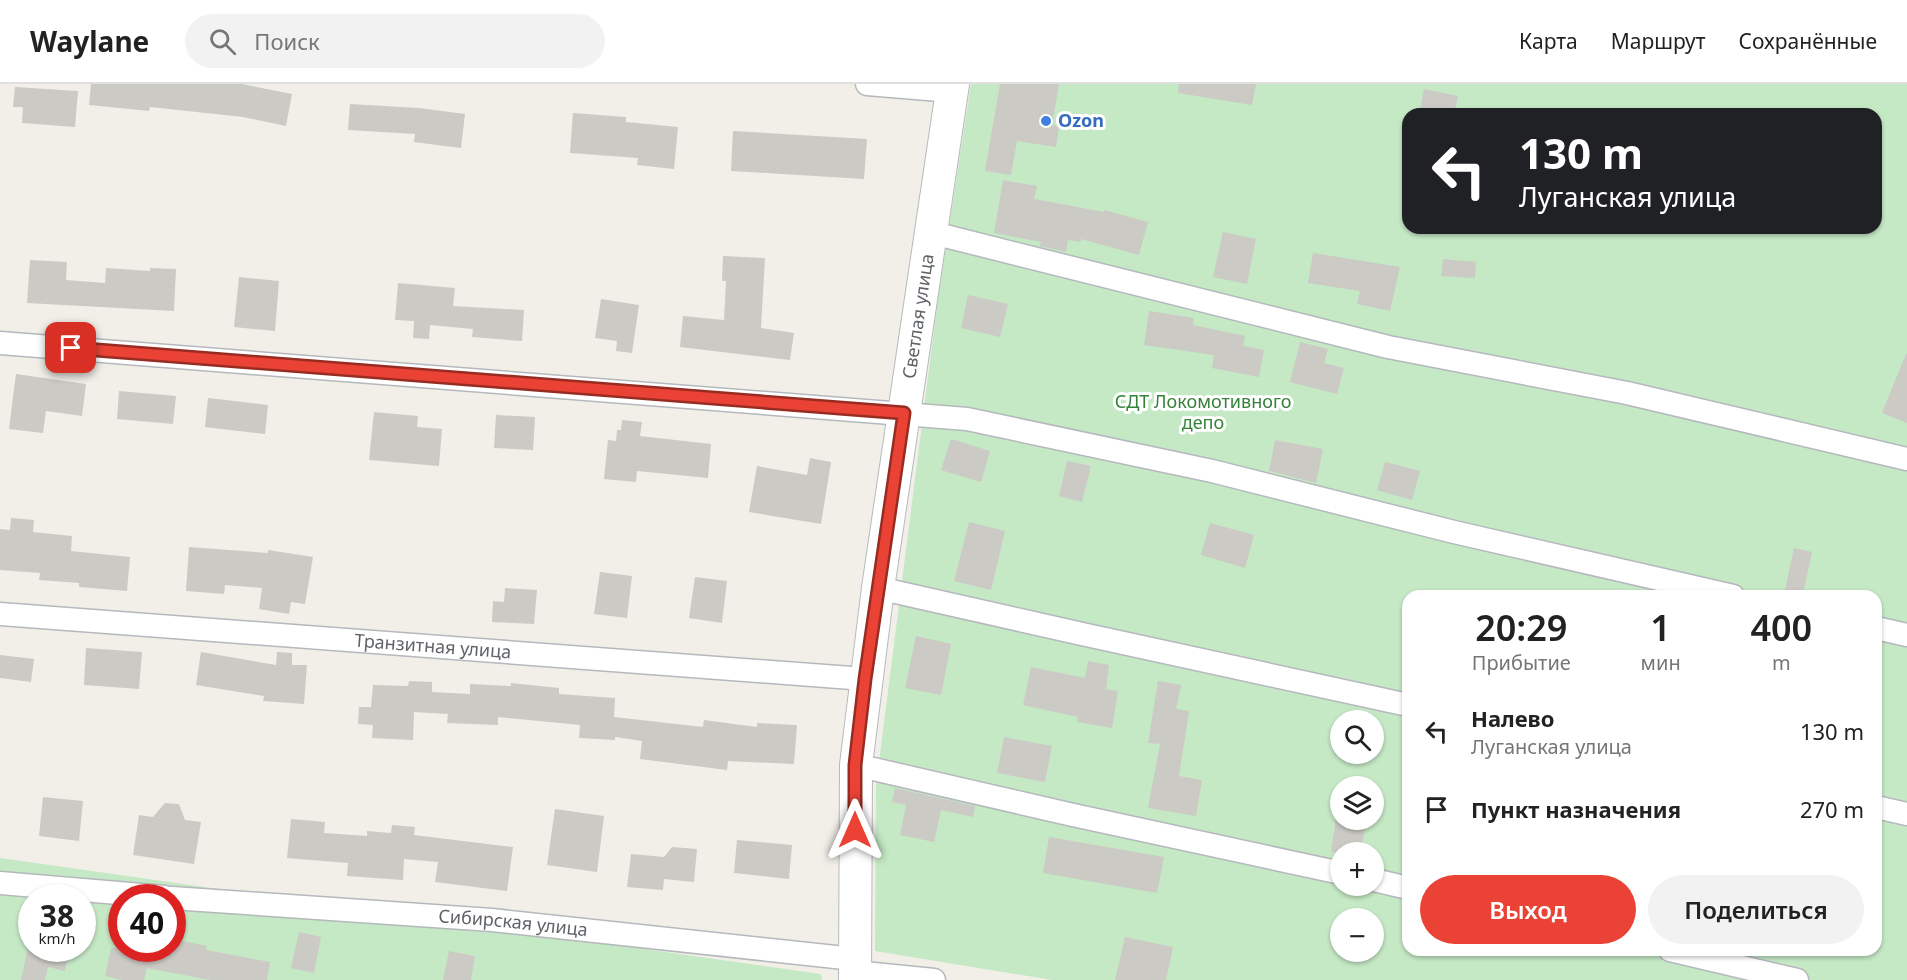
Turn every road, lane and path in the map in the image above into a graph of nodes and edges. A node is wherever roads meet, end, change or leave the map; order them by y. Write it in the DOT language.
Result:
graph roads {
  1 [pos="867,84"];
  2 [pos="953,87"];
  3 [pos="933,232"];
  4 [pos="0,343"];
  5 [pos="904,413"];
  6 [pos="1907,459"];
  7 [pos="878,588"];
  8 [pos="1706,590"];
  9 [pos="0,614"];
  10 [pos="1882,629"];
  11 [pos="1907,635"];
  12 [pos="865,679"];
  13 [pos="1402,704"];
  14 [pos="855,765"];
  15 [pos="1882,808"];
  16 [pos="1907,814"];
  17 [pos="1330,871"];
  18 [pos="1384,882"];
  19 [pos="0,883"];
  20 [pos="1402,887"];
  21 [pos="108,892"];
  22 [pos="186,899"];
  23 [pos="1695,956"];
  24 [pos="854,970"];
  25 [pos="934,980"];
  26 [pos="1797,980"];
  1 -- 2 [label="street"];
  2 -- 3 [label="street, Светлая улица"];
  3 -- 5 [label="street, Светлая улица"];
  3 -- 6 [label="street"];
  4 -- 5 [label="street"];
  5 -- 7 [label="street, Светлая улица"];
  5 -- 8 [label="street"];
  7 -- 12 [label="street, Светлая улица"];
  7 -- 13 [label="street"];
  9 -- 12 [label="street, Транзитная улица"];
  10 -- 11 [label="street"];
  12 -- 14 [label="street, Светлая улица"];
  14 -- 17 [label="street"];
  14 -- 24 [label="street, Светлая улица"];
  15 -- 16 [label="street"];
  18 -- 20 [label="street"];
  19 -- 21 [label="street"];
  22 -- 24 [label="street, Сибирская улица"];
  23 -- 26 [label="street"];
  24 -- 25 [label="street, Сибирская улица"];
}
